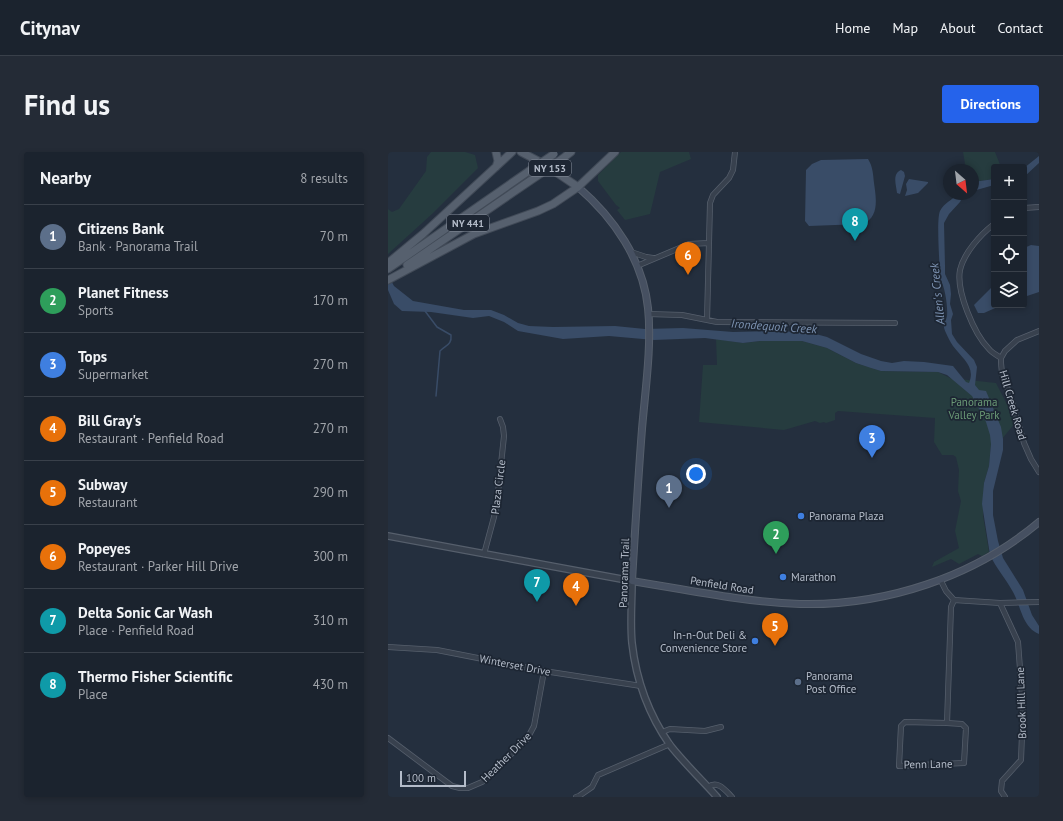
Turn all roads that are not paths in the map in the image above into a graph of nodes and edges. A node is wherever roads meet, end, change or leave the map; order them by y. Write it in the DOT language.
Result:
graph roads {
  1 [pos="496,152"];
  2 [pos="512,152"];
  3 [pos="521,152"];
  4 [pos="571,152"];
  5 [pos="615,152"];
  6 [pos="735,152"];
  7 [pos="556,153"];
  8 [pos="496,167"];
  9 [pos="578,187"];
  10 [pos="1039,207"];
  11 [pos="1027,208"];
  12 [pos="991,227"];
  13 [pos="709,243"];
  14 [pos="631,252"];
  15 [pos="657,257"];
  16 [pos="392,262"];
  17 [pos="637,266"];
  18 [pos="388,269"];
  19 [pos="401,272"];
  20 [pos="388,279"];
  21 [pos="648,314"];
  22 [pos="707,320"];
  23 [pos="895,323"];
  24 [pos="1039,331"];
  25 [pos="1001,358"];
  26 [pos="500,419"];
  27 [pos="1039,472"];
  28 [pos="1039,522"];
  29 [pos="388,536"];
  30 [pos="484,554"];
  31 [pos="940,579"];
  32 [pos="632,581"];
  33 [pos="954,600"];
  34 [pos="1039,602"];
  35 [pos="1000,603"];
  36 [pos="388,647"];
  37 [pos="544,671"];
  38 [pos="641,686"];
  39 [pos="947,723"];
  40 [pos="721,727"];
  41 [pos="662,732"];
  42 [pos="388,738"];
  43 [pos="670,744"];
  44 [pos="708,787"];
  45 [pos="576,797"];
  46 [pos="717,797"];
  47 [pos="732,797"];
  48 [pos="1006,797"];
  1 -- 8 [label="main road"];
  2 -- 8 [label="main road"];
  3 -- 9 [label="main road, NY 153"];
  4 -- 19 [label="main road, NY 441, bridge"];
  5 -- 9 [label="main road"];
  6 -- 13 [label="street"];
  7 -- 16 [label="main road, NY 441, bridge"];
  8 -- 16 [label="main road"];
  9 -- 14 [label="main road, Panorama Trail"];
  9 -- 19 [label="main road"];
  10 -- 11 [label="street"];
  12 -- 25 [label="street"];
  13 -- 15 [label="street"];
  13 -- 22 [label="street"];
  14 -- 15 [label="street"];
  14 -- 17 [label="main road, Panorama Trail"];
  15 -- 17 [label="street"];
  16 -- 18 [label="main road, NY 441"];
  17 -- 21 [label="main road, Panorama Trail"];
  19 -- 20 [label="main road"];
  21 -- 22 [label="street"];
  21 -- 32 [label="main road, Panorama Trail"];
  22 -- 23 [label="street"];
  24 -- 25 [label="street, Hill Creek Road"];
  25 -- 27 [label="street, Hill Creek Road"];
  26 -- 30 [label="street, Plaza Circle"];
  28 -- 31 [label="main road, Penfield Road"];
  29 -- 30 [label="street, Penfield Road"];
  30 -- 32 [label="street, Penfield Road"];
  31 -- 32 [label="main road, Penfield Road"];
  31 -- 33 [label="street"];
  32 -- 38 [label="street, Panorama Trail"];
  33 -- 35 [label="street"];
  33 -- 39 [label="street"];
  34 -- 35 [label="street"];
  35 -- 48 [label="street, Brook Hill Lane"];
  36 -- 37 [label="street, Winterset Drive"];
  37 -- 38 [label="street, Winterset Drive"];
  37 -- 42 [label="street, Heather Drive"];
  38 -- 41 [label="street, Panorama Trail"];
  39 -- 39 [label="street, Penn Lane"];
  40 -- 41 [label="street"];
  41 -- 43 [label="street, Panorama Trail"];
  43 -- 44 [label="street, Panorama Trail"];
  43 -- 45 [label="street"];
  44 -- 46 [label="street, Panorama Trail"];
  44 -- 47 [label="street"];
}
